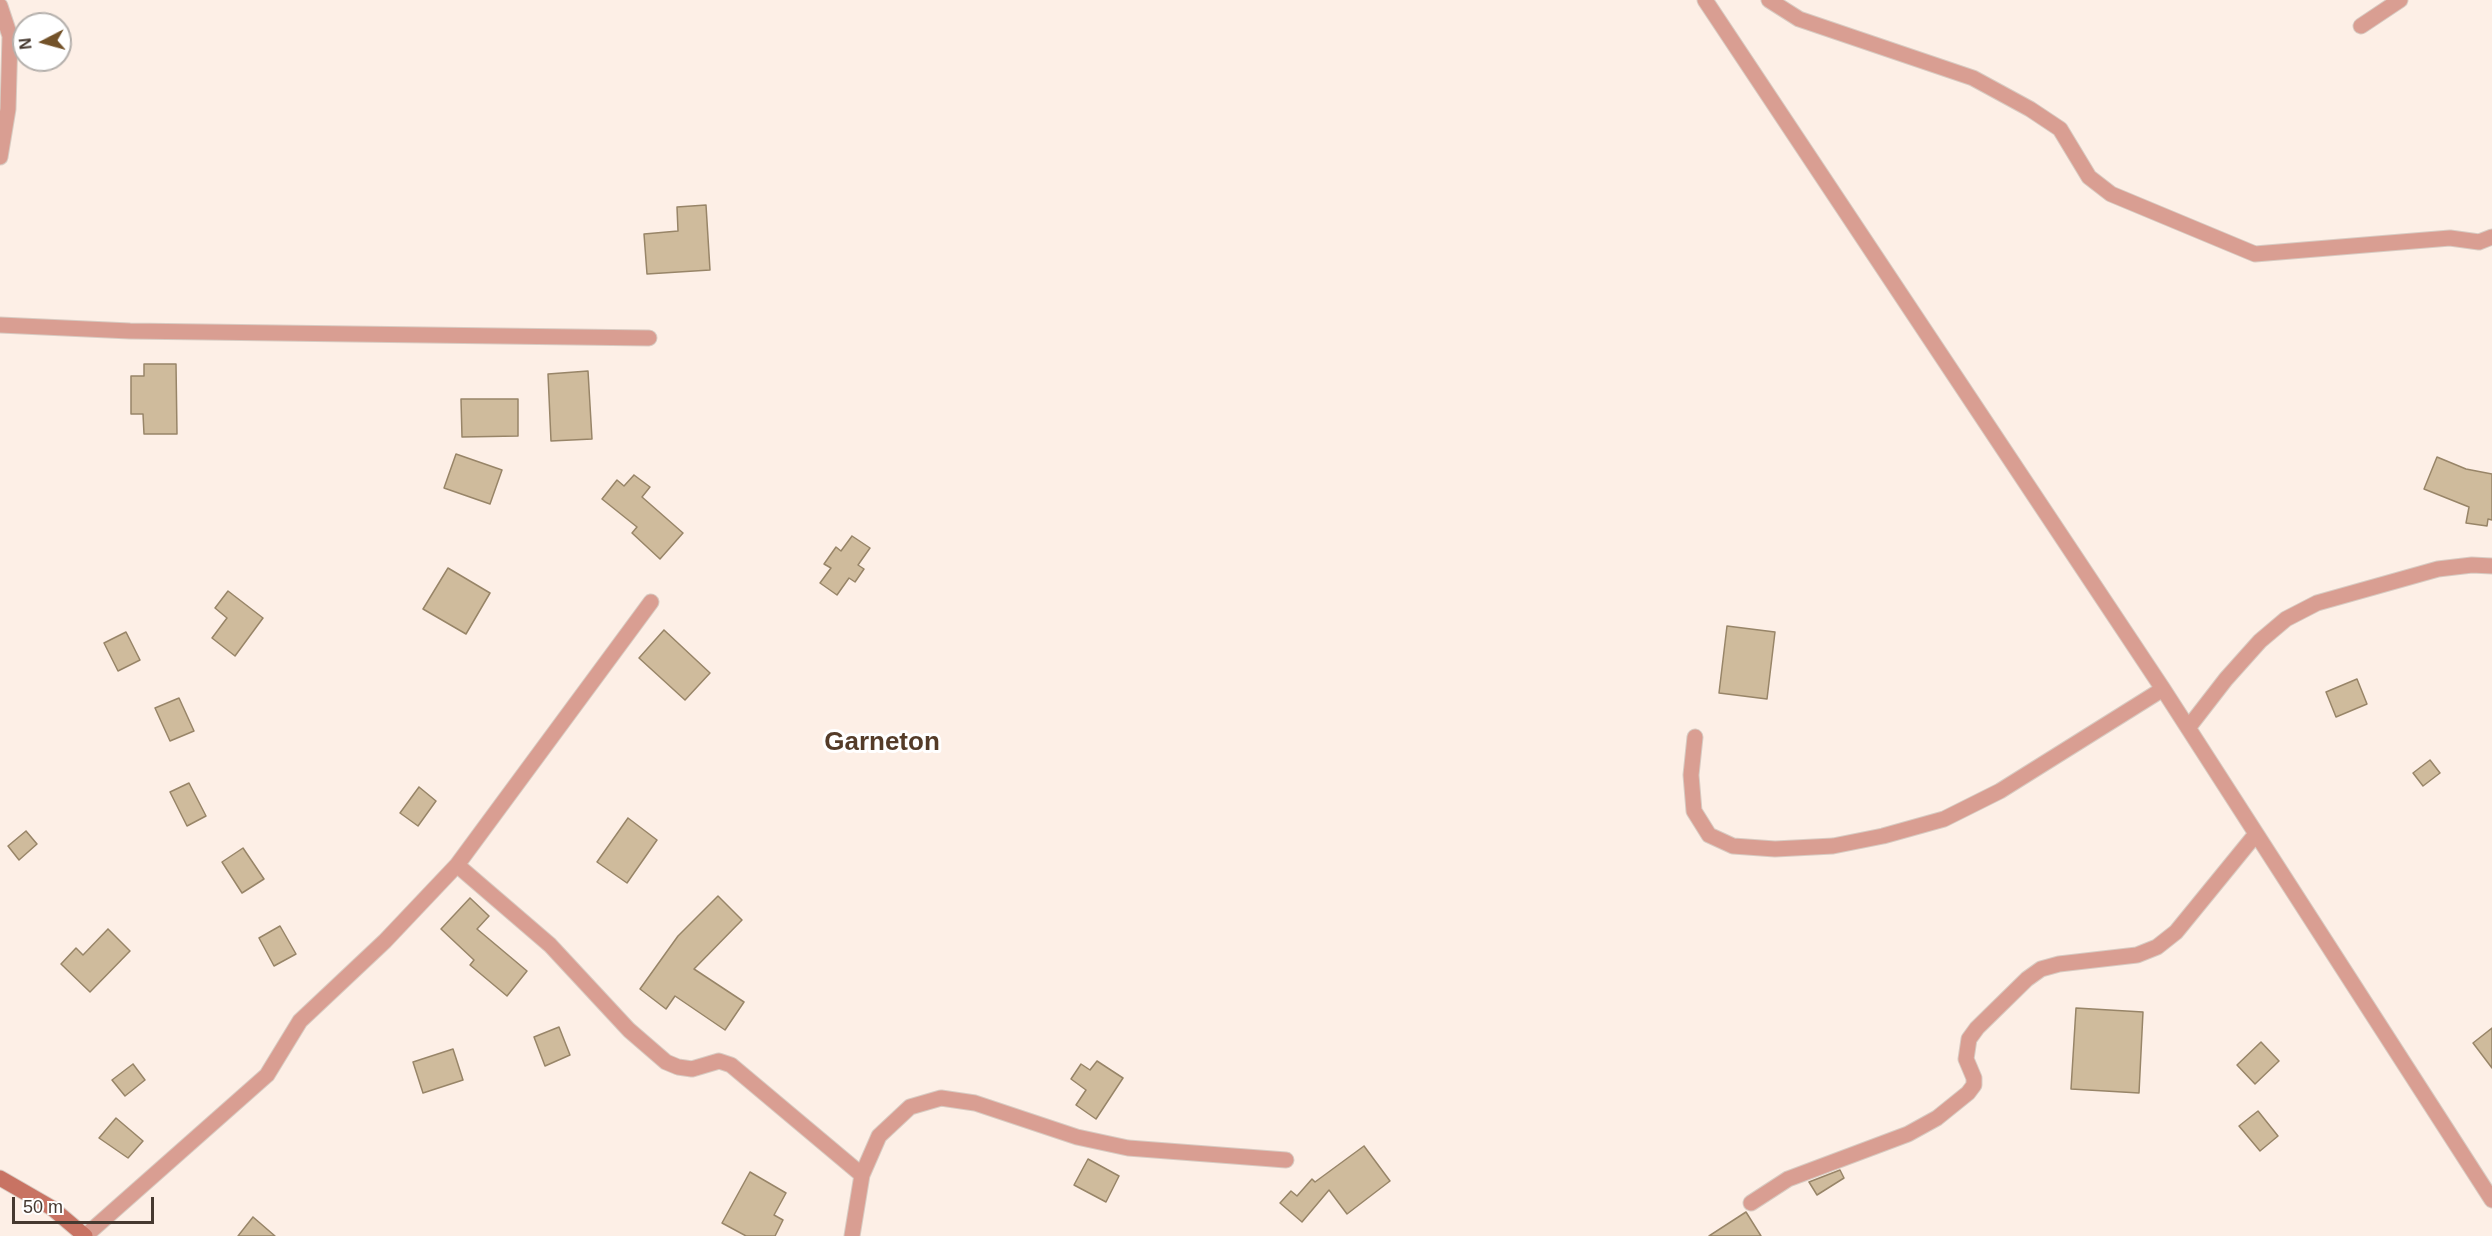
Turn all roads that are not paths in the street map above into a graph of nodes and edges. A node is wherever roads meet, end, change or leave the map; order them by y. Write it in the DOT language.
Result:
graph roads {
  1 [pos="1705,0"];
  2 [pos="1769,0"];
  3 [pos="2400,0"];
  4 [pos="0,6"];
  5 [pos="2361,26"];
  6 [pos="0,157"];
  7 [pos="2492,237"];
  8 [pos="0,325"];
  9 [pos="649,338"];
  10 [pos="2492,566"];
  11 [pos="651,602"];
  12 [pos="2163,688"];
  13 [pos="2188,728"];
  14 [pos="1695,737"];
  15 [pos="2256,834"];
  16 [pos="457,865"];
  17 [pos="1286,1160"];
  18 [pos="862,1175"];
  19 [pos="0,1178"];
  20 [pos="2492,1200"];
  21 [pos="1751,1203"];
  22 [pos="85,1236"];
  23 [pos="852,1236"];
  1 -- 12 [label="street"];
  2 -- 7 [label="street"];
  3 -- 5 [label="street"];
  4 -- 6 [label="street"];
  8 -- 9 [label="street"];
  10 -- 13 [label="street"];
  11 -- 16 [label="street"];
  12 -- 13 [label="street"];
  12 -- 14 [label="street"];
  13 -- 15 [label="street"];
  15 -- 20 [label="street"];
  15 -- 21 [label="street"];
  16 -- 18 [label="street"];
  16 -- 22 [label="street"];
  17 -- 18 [label="street"];
  18 -- 23 [label="street"];
  19 -- 22 [label="street"];
}
